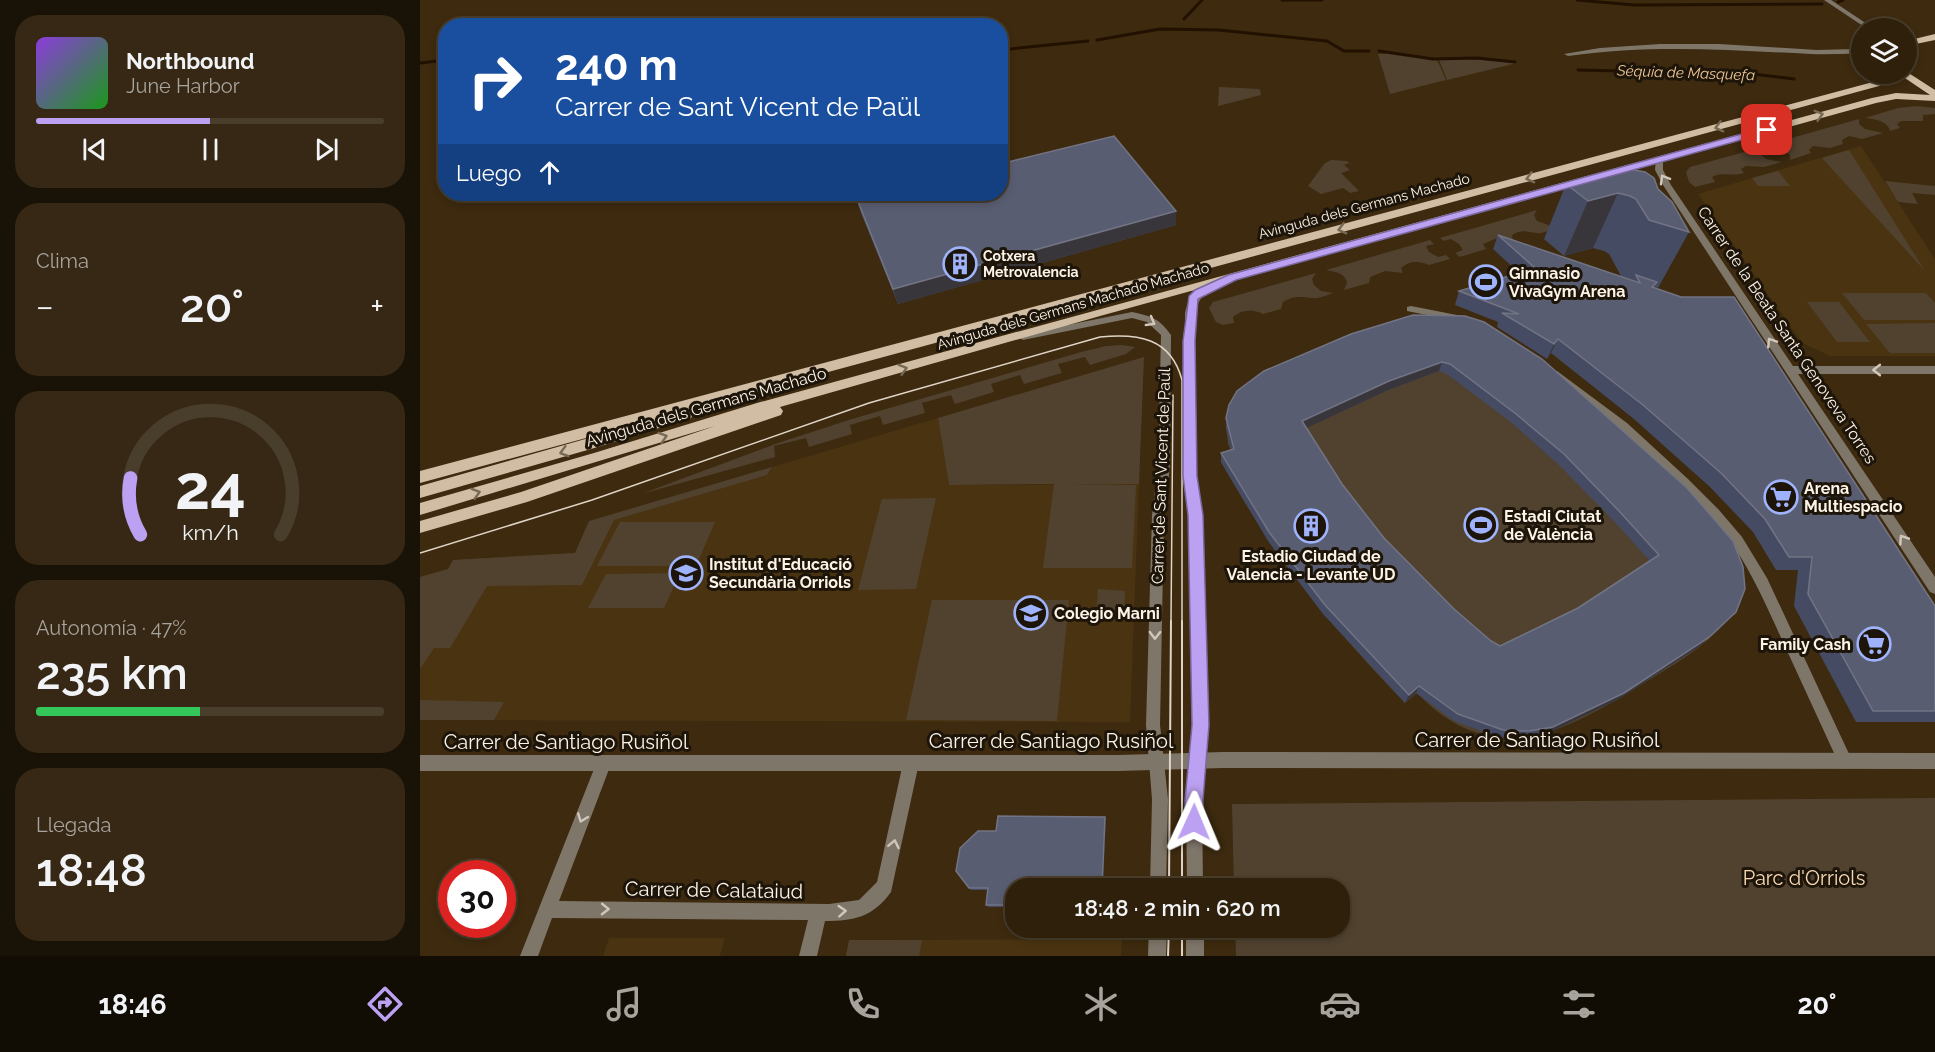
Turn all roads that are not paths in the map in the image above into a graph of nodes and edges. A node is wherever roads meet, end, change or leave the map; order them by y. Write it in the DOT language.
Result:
graph roads {
  1 [pos="1827,0"];
  2 [pos="1855,18"];
  3 [pos="1935,38"];
  4 [pos="1917,42"];
  5 [pos="1851,50"];
  6 [pos="1568,54"];
  7 [pos="1917,83"];
  8 [pos="1876,84"];
  9 [pos="1935,96"];
  10 [pos="1659,159"];
  11 [pos="1232,277"];
  12 [pos="1411,309"];
  13 [pos="1477,325"];
  14 [pos="1013,338"];
  15 [pos="1543,364"];
  16 [pos="841,365"];
  17 [pos="1790,370"];
  18 [pos="1935,370"];
  19 [pos="846,385"];
  20 [pos="420,477"];
  21 [pos="420,492"];
  22 [pos="420,509"];
  23 [pos="420,527"];
  24 [pos="1935,588"];
  25 [pos="1198,760"];
  26 [pos="1845,761"];
  27 [pos="1935,761"];
  28 [pos="1157,762"];
  29 [pos="420,763"];
  30 [pos="911,763"];
  31 [pos="603,764"];
  32 [pos="1158,878"];
  33 [pos="1195,878"];
  34 [pos="547,909"];
  35 [pos="818,912"];
  36 [pos="1158,938"];
  37 [pos="1195,938"];
  38 [pos="529,956"];
  39 [pos="808,956"];
  40 [pos="1157,956"];
  41 [pos="1195,956"];
  1 -- 2 [label="street"];
  3 -- 4 [label="main road"];
  5 -- 6 [label="street"];
  7 -- 9 [label="main road"];
  8 -- 16 [label="main road, Avinguda dels Germans Machado, one-way"];
  10 -- 9 [label="main road, Avinguda dels Germans Machado Machado, one-way"];
  10 -- 11 [label="main road, Avinguda dels Germans Machado Machado"];
  17 -- 10 [label="street, Carrer de la Beata Santa Genoveva Torres, one-way"];
  11 -- 14 [label="main road, Avinguda dels Germans Machado Machado"];
  11 -- 25 [label="street, Carrer de Sant Vicent de Paül"];
  12 -- 13 [label="street"];
  19 -- 14 [label="main road, Avinguda dels Germans Machado Machado, one-way"];
  14 -- 28 [label="street, Carrer de Sant Vicent de Paül, one-way"];
  15 -- 26 [label="street"];
  16 -- 20 [label="main road, Avinguda dels Germans Machado"];
  16 -- 21 [label="main road, Avinguda dels Germans Machado, one-way"];
  18 -- 17 [label="street, one-way"];
  24 -- 17 [label="street, Carrer de la Beata Santa Genoveva Torres, one-way"];
  22 -- 19 [label="main road, Avinguda dels Germans Machado, one-way"];
  19 -- 23 [label="main road, Avinguda dels Germans Machado"];
  25 -- 26 [label="street, Carrer de Santiago Rusiñol"];
  25 -- 28 [label="street, Carrer de Santiago Rusiñol"];
  25 -- 33 [label="street, Carrer de Sant Vicent de Paül"];
  26 -- 27 [label="street, Carrer de Santiago Rusiñol"];
  28 -- 30 [label="street, Carrer de Santiago Rusiñol"];
  28 -- 32 [label="street, Carrer de Sant Vicent de Paül"];
  29 -- 31 [label="street, Carrer de Santiago Rusiñol"];
  30 -- 31 [label="street, Carrer de Santiago Rusiñol"];
  35 -- 30 [label="street, Carrer de Calataiud, one-way"];
  31 -- 34 [label="street, one-way"];
  34 -- 35 [label="street, Carrer de Calataiud, one-way"];
  34 -- 38 [label="street"];
  35 -- 39 [label="street"];
  36 -- 40 [label="street"];
  37 -- 41 [label="street"];
}
